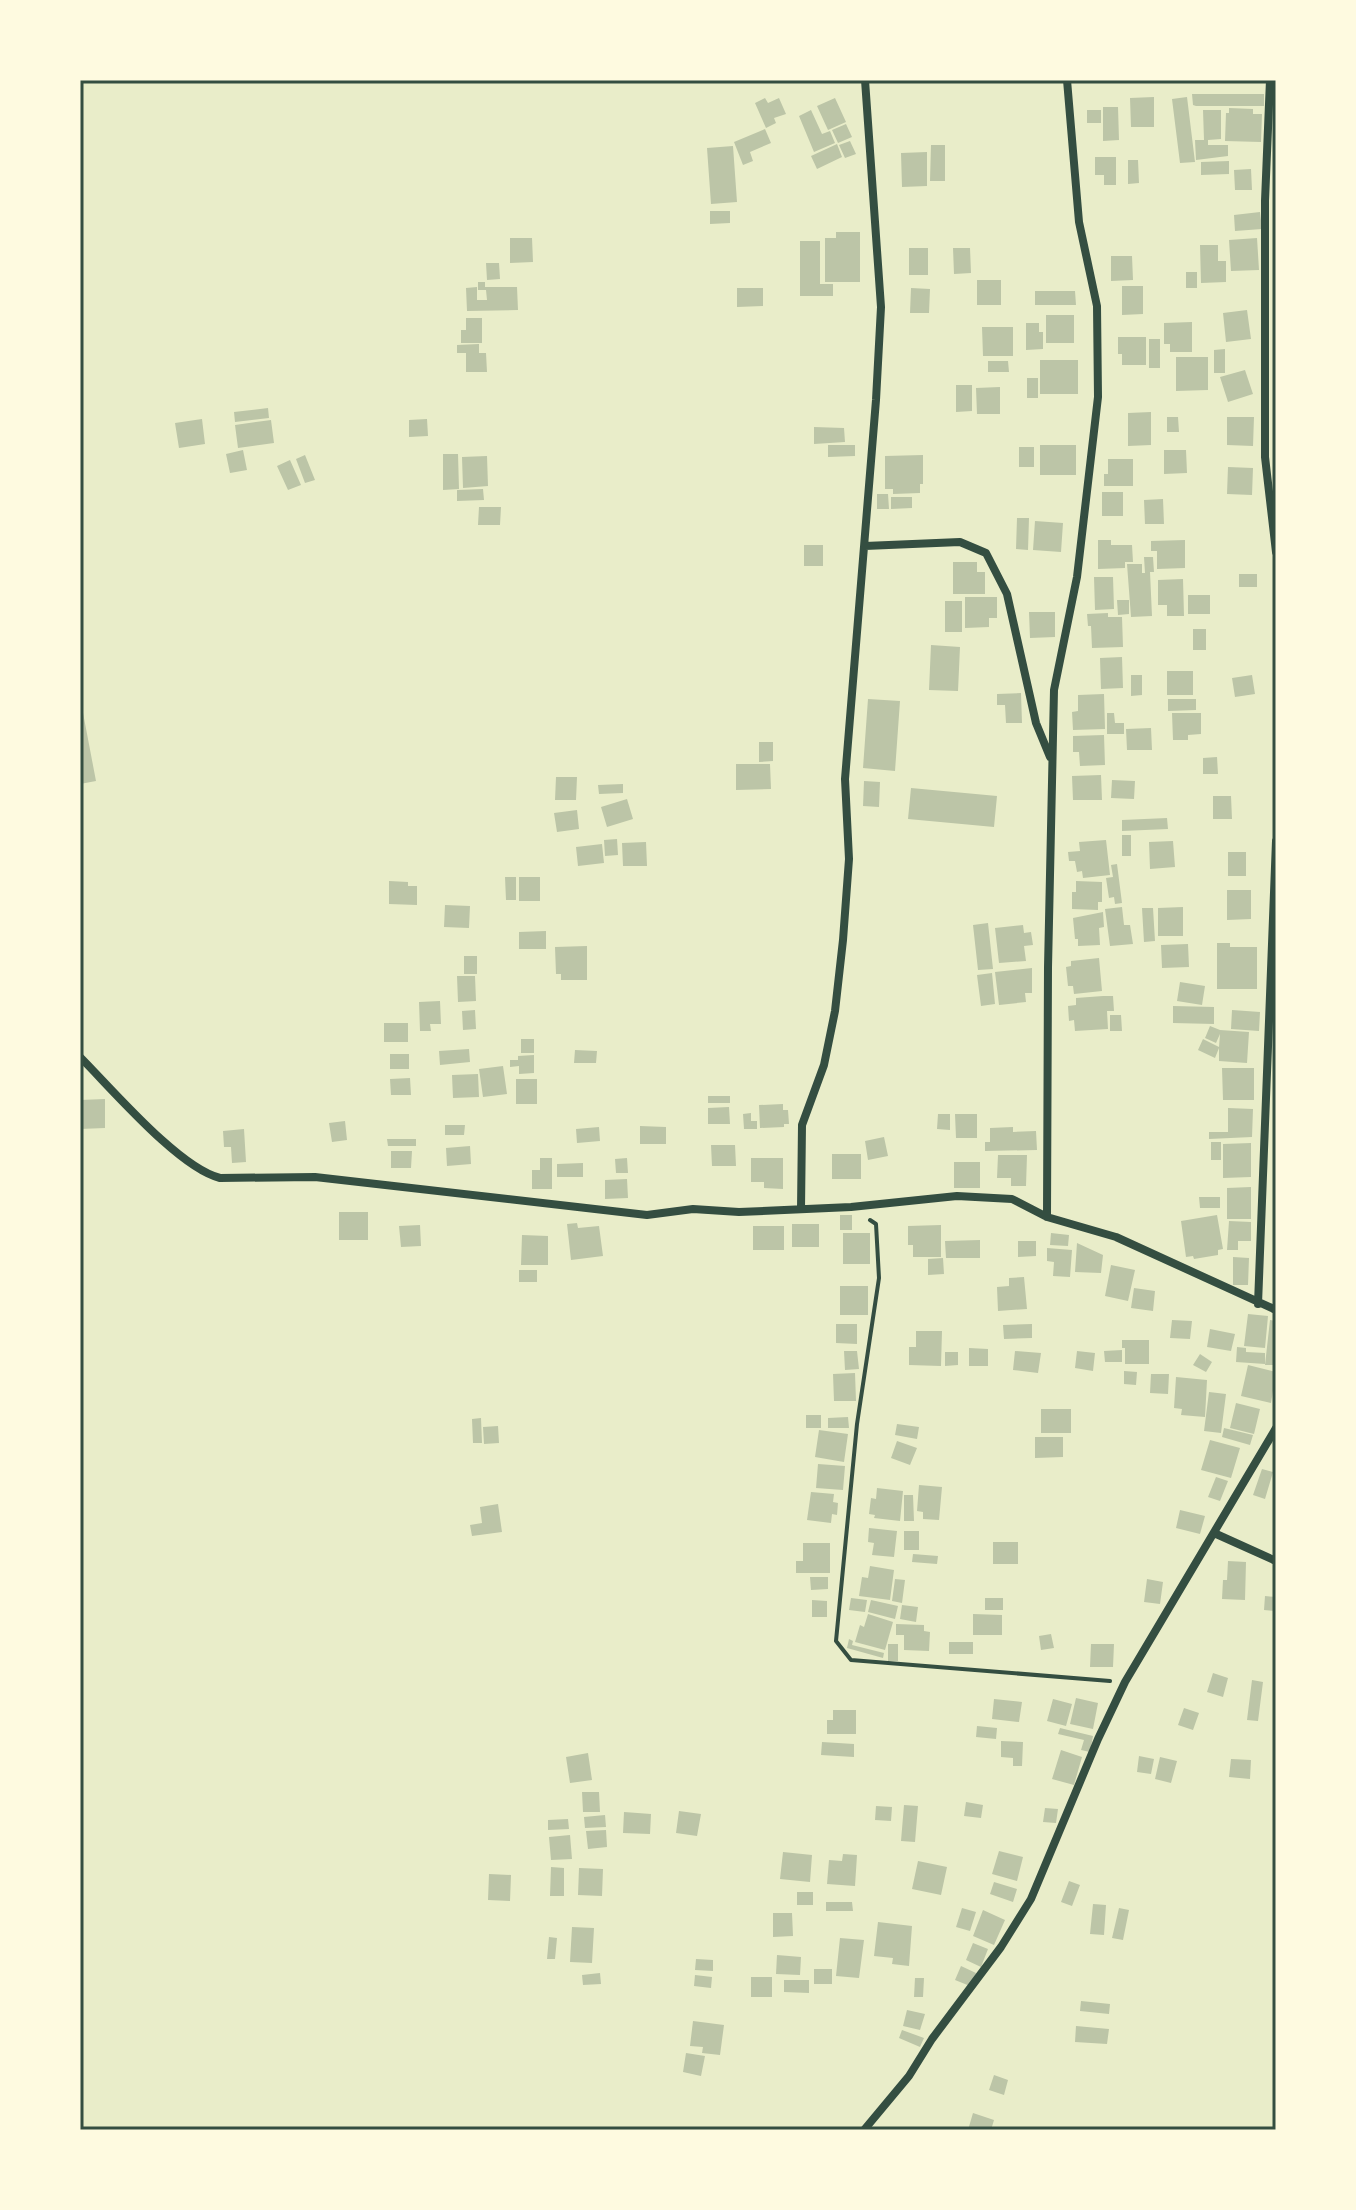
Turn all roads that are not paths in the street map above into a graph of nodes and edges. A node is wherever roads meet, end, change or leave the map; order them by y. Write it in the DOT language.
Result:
graph roads {
  1 [pos="865,80"];
  2 [pos="1067,80"];
  3 [pos="1270,80"];
  4 [pos="865,546"];
  5 [pos="1276,552"];
  6 [pos="1052,761"];
  7 [pos="1276,841"];
  8 [pos="1273,1011"];
  9 [pos="80,1057"];
  10 [pos="801,1209"];
  11 [pos="1047,1217"];
  12 [pos="1258,1304"];
  13 [pos="1276,1310"];
  14 [pos="1276,1428"];
  15 [pos="1214,1533"];
  16 [pos="1276,1561"];
  17 [pos="864,2130"];
  1 -- 4 [label="street"];
  2 -- 6 [label="street"];
  3 -- 5 [label="street"];
  4 -- 6 [label="street"];
  4 -- 10 [label="street"];
  6 -- 11 [label="street"];
  7 -- 8 [label="street"];
  8 -- 12 [label="street"];
  9 -- 10 [label="street"];
  10 -- 11 [label="street"];
  11 -- 12 [label="street"];
  12 -- 13 [label="street"];
  14 -- 15 [label="street"];
  15 -- 16 [label="street"];
  15 -- 17 [label="street"];
}
